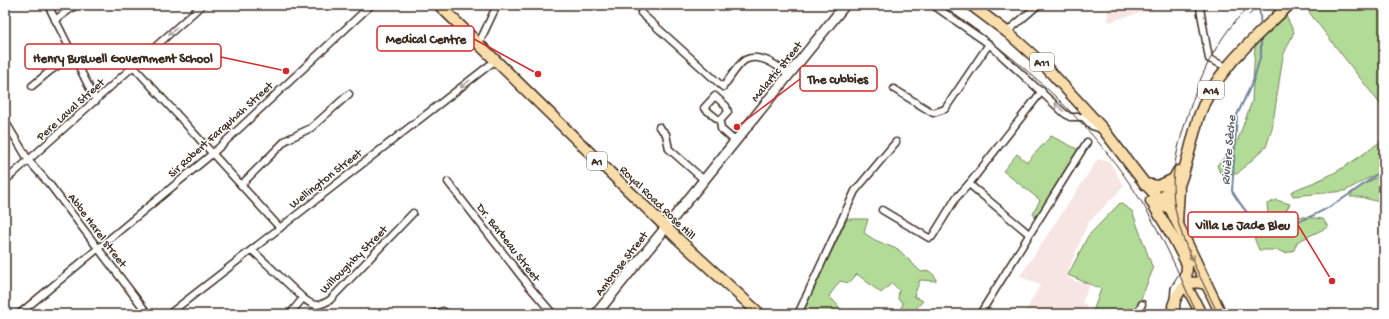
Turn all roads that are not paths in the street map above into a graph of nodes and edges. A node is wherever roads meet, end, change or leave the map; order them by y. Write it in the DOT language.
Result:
graph roads {
  1 [pos="48,5"];
  2 [pos="76,5"];
  3 [pos="202,5"];
  4 [pos="371,5"];
  5 [pos="439,5"];
  6 [pos="497,5"];
  7 [pos="845,5"];
  8 [pos="933,5"];
  9 [pos="972,5"];
  10 [pos="1038,5"];
  11 [pos="1289,5"];
  12 [pos="1200,8"];
  13 [pos="641,13"];
  14 [pos="55,20"];
  15 [pos="1007,32"];
  16 [pos="479,43"];
  17 [pos="989,44"];
  18 [pos="74,56"];
  19 [pos="496,60"];
  20 [pos="134,67"];
  21 [pos="1227,67"];
  22 [pos="788,74"];
  23 [pos="32,86"];
  24 [pos="723,87"];
  25 [pos="894,89"];
  26 [pos="1042,91"];
  27 [pos="349,94"];
  28 [pos="715,96"];
  29 [pos="96,101"];
  30 [pos="5,121"];
  31 [pos="720,121"];
  32 [pos="659,127"];
  33 [pos="1103,129"];
  34 [pos="736,141"];
  35 [pos="896,142"];
  36 [pos="1087,142"];
  37 [pos="1121,152"];
  38 [pos="212,154"];
  39 [pos="29,161"];
  40 [pos="704,180"];
  41 [pos="5,181"];
  42 [pos="448,182"];
  43 [pos="1177,182"];
  44 [pos="969,184"];
  45 [pos="1145,184"];
  46 [pos="240,185"];
  47 [pos="1152,202"];
  48 [pos="1163,203"];
  49 [pos="882,210"];
  50 [pos="412,213"];
  51 [pos="1177,225"];
  52 [pos="665,227"];
  53 [pos="280,228"];
  54 [pos="1029,234"];
  55 [pos="1174,239"];
  56 [pos="98,248"];
  57 [pos="252,250"];
  58 [pos="1186,273"];
  59 [pos="1205,284"];
  60 [pos="1186,285"];
  61 [pos="304,298"];
  62 [pos="1142,304"];
  63 [pos="1173,310"];
  64 [pos="19,314"];
  65 [pos="148,314"];
  66 [pos="168,314"];
  67 [pos="290,314"];
  68 [pos="433,314"];
  69 [pos="448,314"];
  70 [pos="554,314"];
  71 [pos="596,314"];
  72 [pos="760,314"];
  73 [pos="798,314"];
  74 [pos="980,314"];
  75 [pos="1138,314"];
  76 [pos="1201,314"];
  77 [pos="1221,314"];
  1 -- 14 [label="street"];
  2 -- 14 [label="street"];
  3 -- 20 [label="street, Pere Laval Street, one-way"];
  4 -- 38 [label="street, Sir Robert Farquhah Street"];
  5 -- 16 [label="main road, Royal Road Rose Hill / A1"];
  6 -- 16 [label="street"];
  7 -- 22 [label="street, Malartic street"];
  8 -- 17 [label="street"];
  9 -- 15 [label="main road, A11"];
  10 -- 15 [label="street"];
  11 -- 21 [label="main road, A14"];
  12 -- 21 [label="street"];
  13 -- 24 [label="street"];
  14 -- 18 [label="street"];
  15 -- 33 [label="main road, A11"];
  16 -- 19 [label="main road, Royal Road Rose Hill / A1"];
  17 -- 25 [label="street"];
  17 -- 26 [label="street"];
  18 -- 23 [label="street"];
  18 -- 29 [label="street"];
  19 -- 52 [label="main road, Royal Road Rose Hill / A1"];
  19 -- 53 [label="street, Wellington Street, one-way"];
  20 -- 29 [label="street, Pere Laval Street"];
  20 -- 38 [label="street"];
  21 -- 43 [label="main road, A14"];
  22 -- 24 [label="street"];
  22 -- 34 [label="street, Malartic street"];
  24 -- 28 [label="street"];
  33 -- 26 [label="street, one-way"];
  26 -- 44 [label="street"];
  27 -- 46 [label="street"];
  28 -- 31 [label="street"];
  28 -- 31 [label="street"];
  29 -- 39 [label="street, Pere Laval Street"];
  30 -- 39 [label="street, Abbe Harel street"];
  31 -- 34 [label="street"];
  32 -- 40 [label="street"];
  33 -- 37 [label="main road, A11"];
  34 -- 40 [label="street, Malartic street"];
  35 -- 73 [label="street"];
  36 -- 54 [label="street"];
  37 -- 45 [label="main road, A11"];
  37 -- 47 [label="main road, A11"];
  38 -- 46 [label="street"];
  38 -- 56 [label="street, Sir Robert Farquhah Street"];
  39 -- 41 [label="street, Pere Laval Street"];
  39 -- 56 [label="street, Abbe Harel street"];
  40 -- 52 [label="street, Malartic street"];
  42 -- 70 [label="street, Dr. Barbeau Street"];
  43 -- 45 [label="main road"];
  43 -- 48 [label="main road, A14"];
  43 -- 51 [label="main road"];
  44 -- 49 [label="street"];
  44 -- 54 [label="street"];
  45 -- 48 [label="main road, A11"];
  46 -- 53 [label="street"];
  47 -- 48 [label="main road"];
  47 -- 55 [label="main road, A11"];
  48 -- 51 [label="main road, A11"];
  48 -- 55 [label="main road"];
  50 -- 61 [label="street, Willoughby Street"];
  51 -- 59 [label="main road, A11, one-way"];
  52 -- 71 [label="street, Ambrose Street"];
  52 -- 72 [label="main road, Royal Road Rose Hill / A1"];
  53 -- 57 [label="street, Wellington Street"];
  54 -- 74 [label="street"];
  55 -- 58 [label="main road, A11"];
  56 -- 64 [label="street, Sir Robert Farquhah Street"];
  56 -- 65 [label="street, Abbe Harel street"];
  57 -- 61 [label="street, Willoughby Street"];
  57 -- 66 [label="street, Wellington Street"];
  58 -- 60 [label="main road, A11"];
  58 -- 63 [label="street"];
  59 -- 60 [label="main road"];
  59 -- 77 [label="main road, A11"];
  60 -- 63 [label="main road"];
  60 -- 76 [label="main road, A11"];
  61 -- 67 [label="street"];
  62 -- 75 [label="street"];
  68 -- 69 [label="street"];
}
